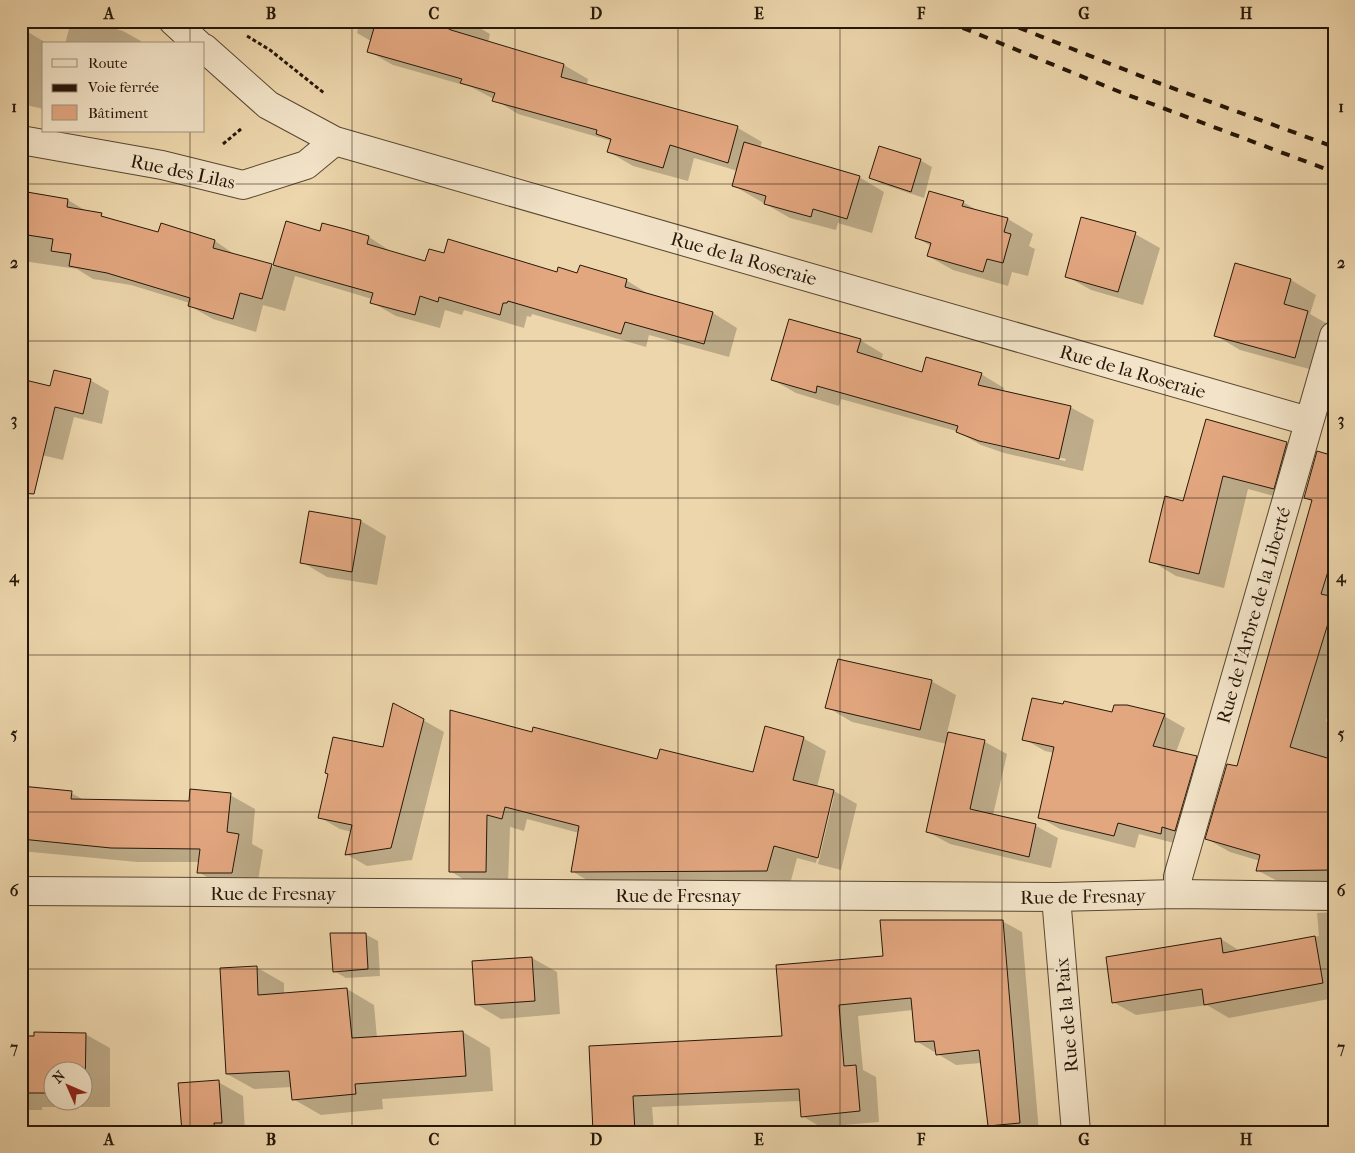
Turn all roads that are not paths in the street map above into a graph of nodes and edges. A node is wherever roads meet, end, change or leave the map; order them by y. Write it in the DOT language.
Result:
graph roads {
  1 [pos="173,21"];
  2 [pos="196,42"];
  3 [pos="205,49"];
  4 [pos="21,140"];
  5 [pos="335,141"];
  6 [pos="1334,336"];
  7 [pos="1308,421"];
  8 [pos="21,891"];
  9 [pos="1178,894"];
  10 [pos="1334,896"];
  11 [pos="1056,897"];
  12 [pos="1076,1132"];
  1 -- 2 [label="street"];
  3 -- 5 [label="street, Rue de la Roseraie"];
  4 -- 5 [label="street, Rue des Lilas"];
  5 -- 7 [label="street, Rue de la Roseraie"];
  6 -- 7 [label="street, Rue de l'Arbre de la Liberté"];
  7 -- 9 [label="street, Rue de l'Arbre de la Liberté"];
  8 -- 11 [label="street, Rue de Fresnay"];
  9 -- 10 [label="street, Rue de Fresnay"];
  9 -- 11 [label="street, Rue de Fresnay"];
  11 -- 12 [label="street, Rue de la Paix"];
}
